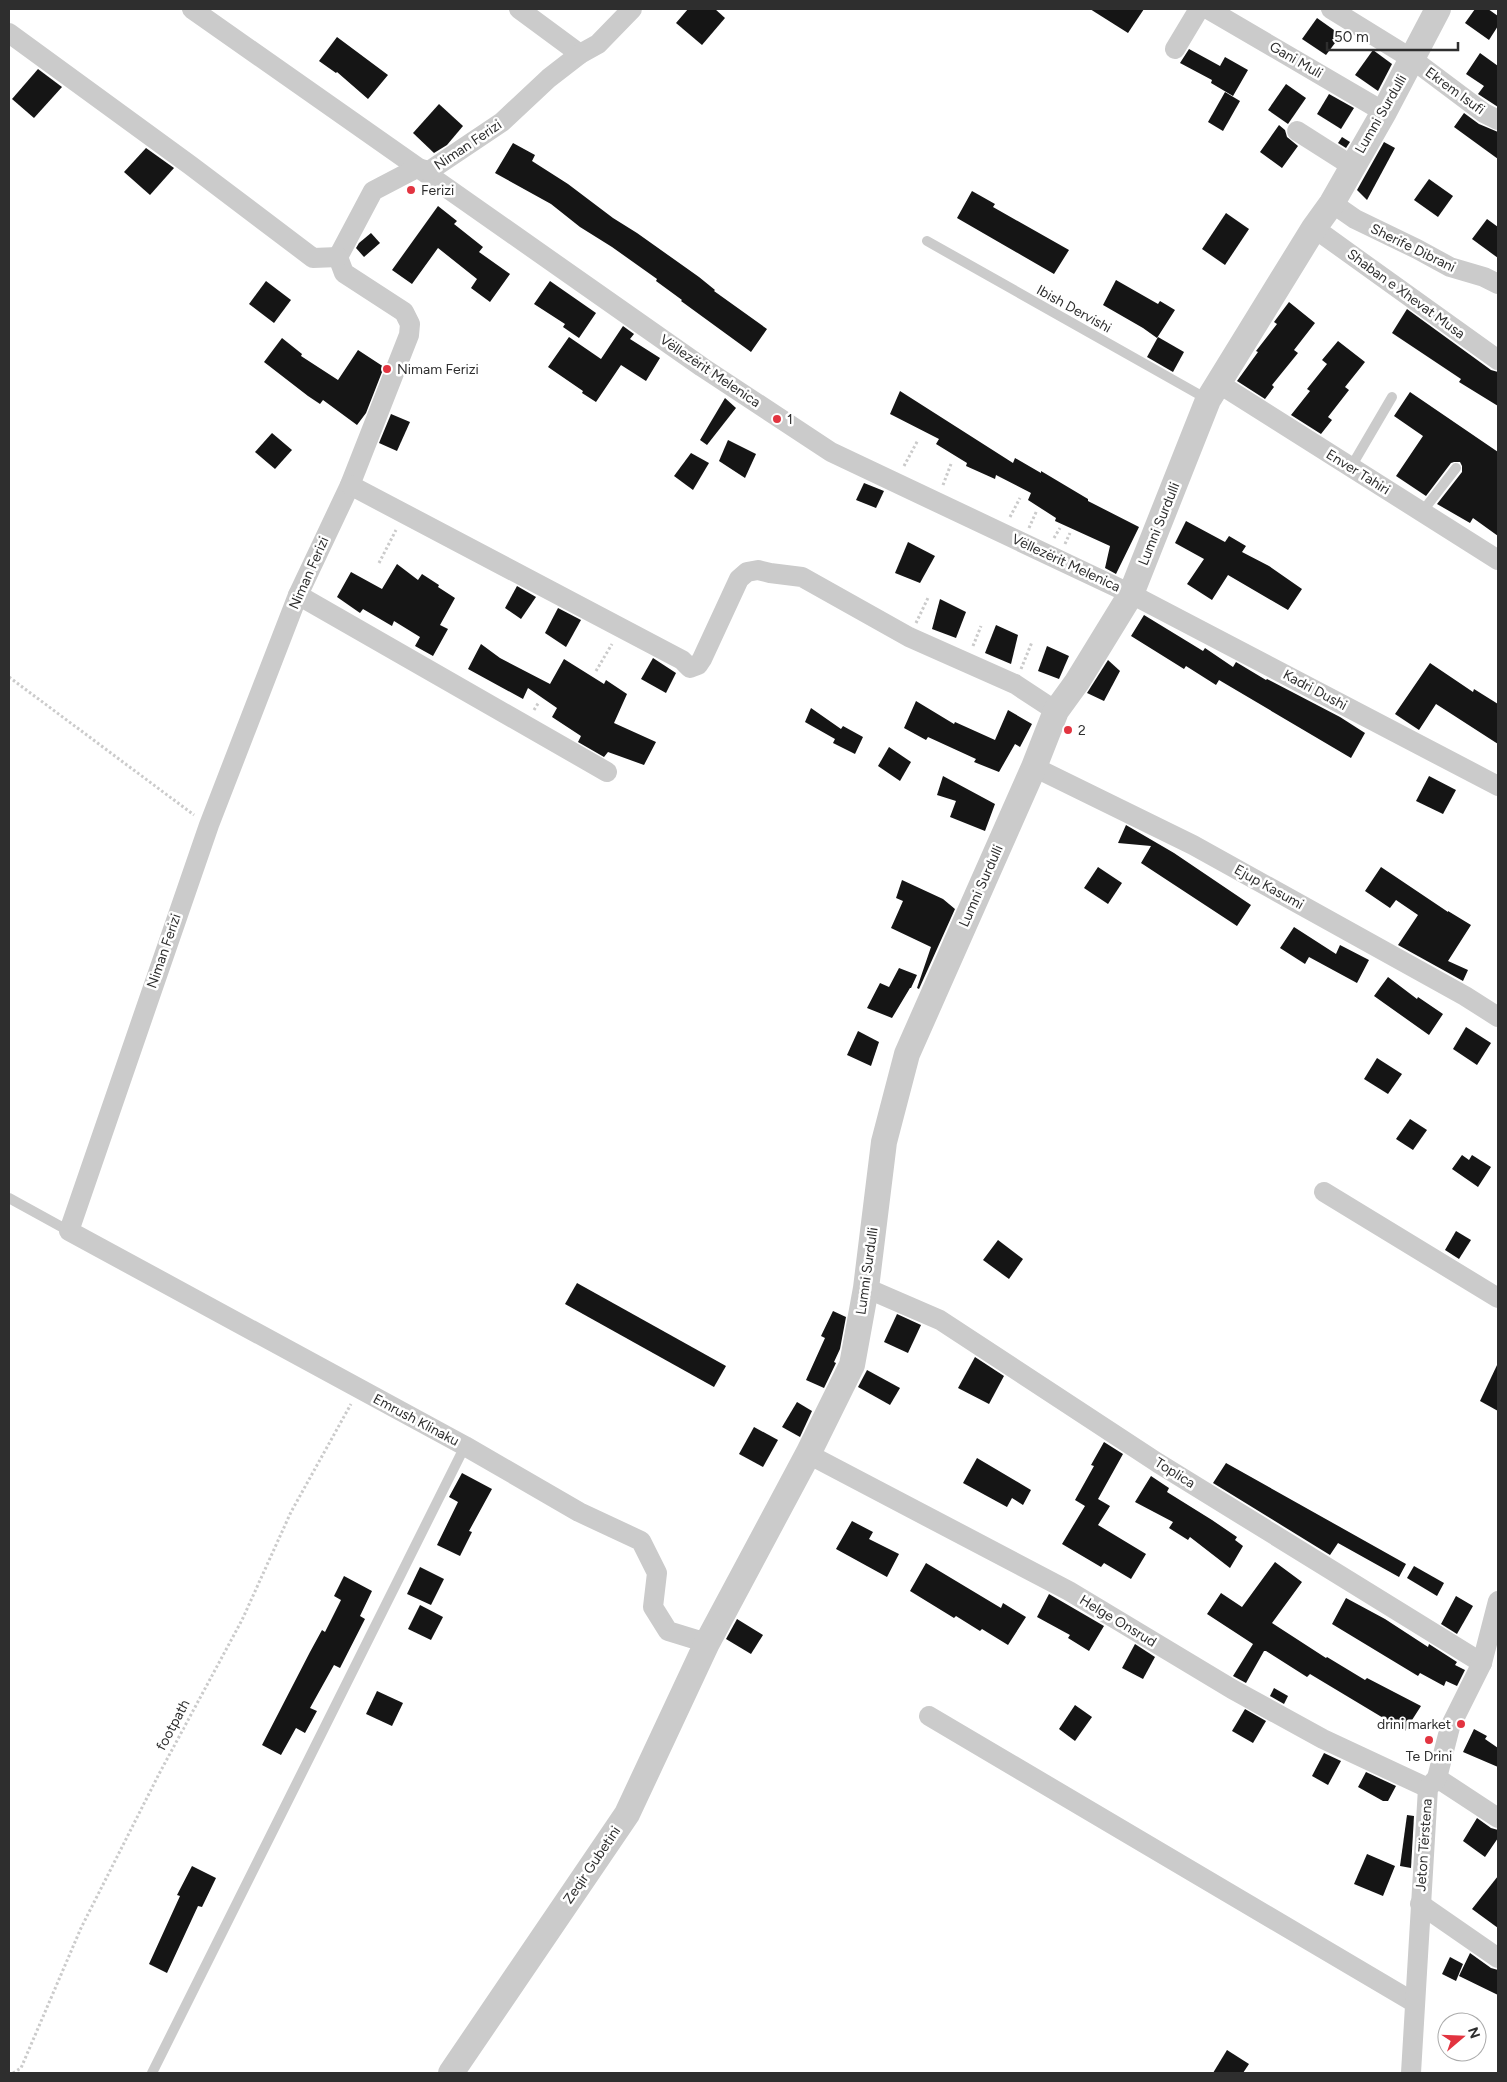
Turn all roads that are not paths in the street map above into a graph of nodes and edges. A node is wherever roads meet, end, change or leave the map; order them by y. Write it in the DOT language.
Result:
graph roads {
  1 [pos="192,9"];
  2 [pos="519,9"];
  3 [pos="632,9"];
  4 [pos="1199,9"];
  5 [pos="1208,9"];
  6 [pos="1331,9"];
  7 [pos="1438,9"];
  8 [pos="9,33"];
  9 [pos="1175,49"];
  10 [pos="580,54"];
  11 [pos="1412,59"];
  12 [pos="1384,112"];
  13 [pos="1498,120"];
  14 [pos="1297,131"];
  15 [pos="1352,166"];
  16 [pos="417,168"];
  17 [pos="1332,203"];
  18 [pos="1314,228"];
  19 [pos="927,242"];
  20 [pos="338,257"];
  21 [pos="1498,284"];
  22 [pos="1498,360"];
  23 [pos="1213,392"];
  24 [pos="1392,397"];
  25 [pos="1351,467"];
  26 [pos="1456,468"];
  27 [pos="350,485"];
  28 [pos="1422,512"];
  29 [pos="1498,560"];
  30 [pos="1131,594"];
  31 [pos="298,595"];
  32 [pos="1056,711"];
  33 [pos="1034,767"];
  34 [pos="607,772"];
  35 [pos="1498,786"];
  36 [pos="1498,1017"];
  37 [pos="1324,1192"];
  38 [pos="9,1198"];
  39 [pos="69,1231"];
  40 [pos="866,1288"];
  41 [pos="1498,1298"];
  42 [pos="464,1446"];
  43 [pos="808,1454"];
  44 [pos="1498,1601"];
  45 [pos="707,1643"];
  46 [pos="1482,1663"];
  47 [pos="929,1716"];
  48 [pos="1432,1783"];
  49 [pos="1498,1818"];
  50 [pos="1420,1904"];
  51 [pos="1498,1958"];
  52 [pos="1416,2002"];
  53 [pos="152,2073"];
  54 [pos="452,2073"];
  55 [pos="1411,2073"];
  1 -- 16 [label="street, Vëllezërit Melenica"];
  2 -- 10 [label="street"];
  3 -- 10 [label="street, Niman Ferizi"];
  4 -- 9 [label="street"];
  5 -- 12 [label="street, Gani Muli"];
  6 -- 11 [label="street, Ekrem Isufi"];
  7 -- 11 [label="street, Lumni Surdulli"];
  8 -- 20 [label="street"];
  10 -- 16 [label="street, Niman Ferizi"];
  11 -- 12 [label="street, Lumni Surdulli"];
  11 -- 13 [label="street, Ekrem Isufi"];
  12 -- 15 [label="street, Lumni Surdulli"];
  14 -- 15 [label="street, Lumni Surdulli"];
  15 -- 17 [label="street, Lumni Surdulli"];
  16 -- 20 [label="street, Niman Ferizi"];
  16 -- 30 [label="street, Vëllezërit Melenica"];
  17 -- 18 [label="street, Lumni Surdulli"];
  17 -- 21 [label="street, Sherife Dibrani"];
  18 -- 22 [label="street, Shaban e Xhevat Musa"];
  18 -- 23 [label="street, Lumni Surdulli"];
  19 -- 23 [label="lane, Ibish Dervishi"];
  20 -- 27 [label="street, Niman Ferizi"];
  23 -- 25 [label="street, Enver Tahiri"];
  23 -- 30 [label="street, Lumni Surdulli"];
  24 -- 25 [label="lane"];
  25 -- 28 [label="street, Enver Tahiri"];
  26 -- 28 [label="lane"];
  27 -- 31 [label="street, Niman Ferizi"];
  27 -- 32 [label="street"];
  28 -- 29 [label="street, Enver Tahiri"];
  30 -- 32 [label="street, Lumni Surdulli"];
  30 -- 35 [label="street, Kadri Dushi"];
  31 -- 34 [label="street"];
  31 -- 39 [label="street, Niman Ferizi"];
  32 -- 33 [label="street, Lumni Surdulli"];
  33 -- 36 [label="street, Ejup Kasumi"];
  33 -- 40 [label="street, Lumni Surdulli"];
  37 -- 41 [label="street"];
  38 -- 39 [label="lane"];
  39 -- 42 [label="street, Emrush Klinaku"];
  40 -- 43 [label="street, Lumni Surdulli"];
  40 -- 46 [label="street, Toplica"];
  42 -- 45 [label="street, Emrush Klinaku"];
  42 -- 53 [label="lane"];
  43 -- 45 [label="street, Lumni Surdulli"];
  43 -- 48 [label="street, Helge Onsrud"];
  44 -- 46 [label="street, Jeton Tërstena"];
  45 -- 54 [label="street, Zeqir Gubetini"];
  46 -- 48 [label="street, Jeton Tërstena"];
  47 -- 52 [label="street"];
  48 -- 49 [label="street, Helge Onsrud"];
  48 -- 50 [label="street, Jeton Tërstena"];
  50 -- 51 [label="street"];
  50 -- 52 [label="street, Jeton Tërstena"];
  52 -- 55 [label="street, Jeton Tërstena"];
}
